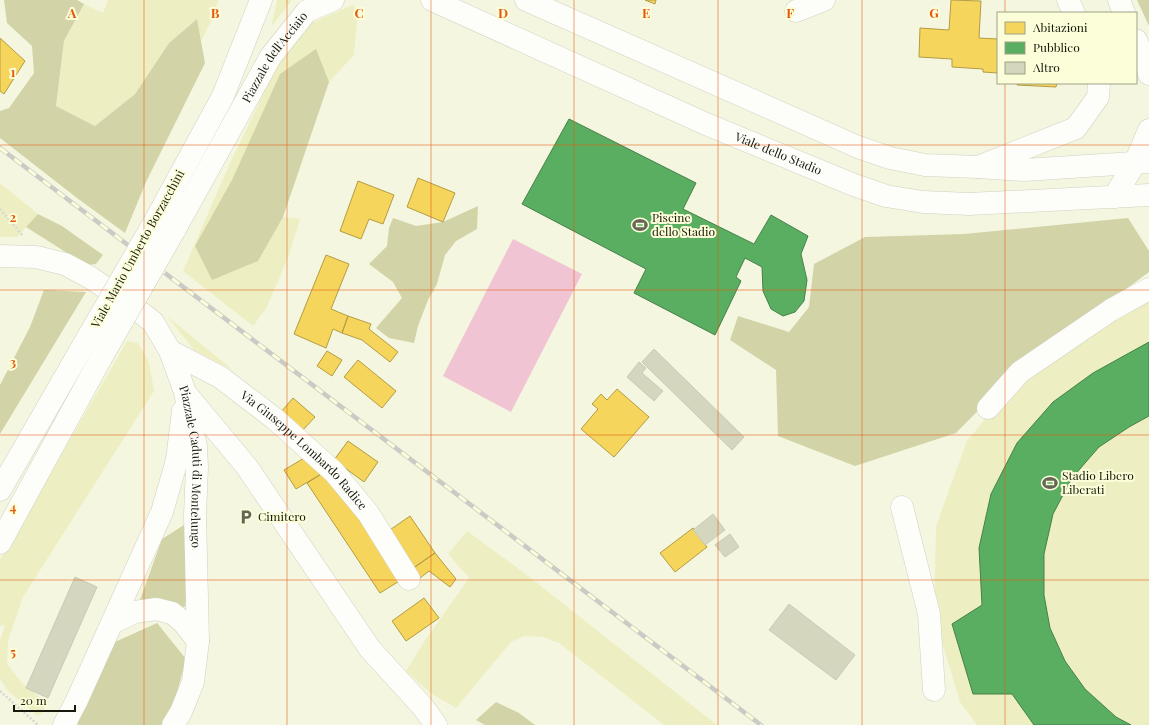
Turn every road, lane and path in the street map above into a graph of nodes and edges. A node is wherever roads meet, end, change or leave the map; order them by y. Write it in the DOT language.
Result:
graph roads {
  1 [pos="333,0"];
  2 [pos="432,0"];
  3 [pos="526,0"];
  4 [pos="824,0"];
  5 [pos="1068,0"];
  6 [pos="1119,0"];
  7 [pos="258,3"];
  8 [pos="796,11"];
  9 [pos="1074,12"];
  10 [pos="1124,12"];
  11 [pos="1137,42"];
  12 [pos="1148,69"];
  13 [pos="1099,84"];
  14 [pos="241,108"];
  15 [pos="1149,130"];
  16 [pos="1142,163"];
  17 [pos="978,167"];
  18 [pos="1149,195"];
  19 [pos="1114,196"];
  20 [pos="0,209"];
  21 [pos="0,256"];
  22 [pos="36,257"];
  23 [pos="1149,289"];
  24 [pos="170,351"];
  25 [pos="185,392"];
  26 [pos="988,408"];
  27 [pos="0,490"];
  28 [pos="902,507"];
  29 [pos="0,543"];
  30 [pos="409,579"];
  31 [pos="112,623"];
  32 [pos="198,641"];
  33 [pos="934,690"];
  34 [pos="0,691"];
  35 [pos="77,700"];
  36 [pos="175,724"];
  37 [pos="38,725"];
  38 [pos="64,725"];
  39 [pos="79,725"];
  40 [pos="436,725"];
  1 -- 14 [label="main road, Piazzale dell'Acciaio"];
  2 -- 19 [label="main road, Viale dello Stadio"];
  3 -- 17 [label="main road"];
  4 -- 8 [label="main road"];
  5 -- 9 [label="main road"];
  6 -- 10 [label="main road"];
  7 -- 27 [label="main road, Viale Mario Umberto Borzacchini, bridge"];
  11 -- 12 [label="main road"];
  13 -- 17 [label="main road"];
  14 -- 29 [label="main road, Viale Mario Umberto Borzacchini, bridge"];
  15 -- 16 [label="main road"];
  16 -- 17 [label="main road"];
  16 -- 19 [label="main road"];
  18 -- 19 [label="main road, Viale dello Stadio"];
  20 -- 22 [label="path"];
  21 -- 22 [label="main road"];
  22 -- 24 [label="main road"];
  23 -- 26 [label="main road"];
  24 -- 25 [label="main road"];
  24 -- 30 [label="main road, Via Giuseppe Lombardo Radice"];
  25 -- 31 [label="main road, Piazzale Caduti di Montelungo"];
  25 -- 32 [label="main road, Piazzale Caduti di Montelungo"];
  25 -- 40 [label="main road"];
  28 -- 33 [label="main road"];
  31 -- 32 [label="main road"];
  31 -- 35 [label="main road, Piazzale Caduti di Montelungo"];
  32 -- 36 [label="main road, Piazzale Caduti di Montelungo"];
  34 -- 37 [label="path"];
  35 -- 38 [label="main road, Piazzale Caduti di Montelungo"];
  35 -- 39 [label="main road, Piazzale Caduti di Montelungo"];
}
